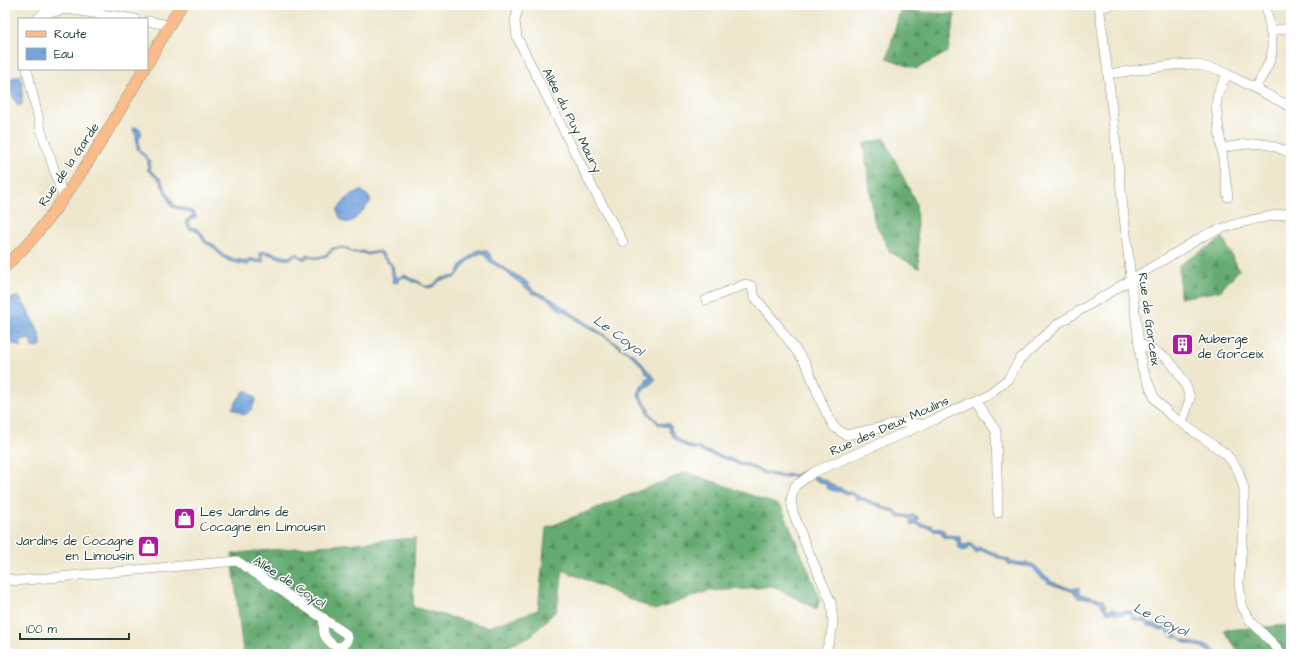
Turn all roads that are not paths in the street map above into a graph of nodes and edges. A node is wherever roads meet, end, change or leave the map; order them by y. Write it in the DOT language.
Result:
graph roads {
  1 [pos="181,5"];
  2 [pos="519,5"];
  3 [pos="1112,5"];
  4 [pos="1266,5"];
  5 [pos="1099,7"];
  6 [pos="38,18"];
  7 [pos="128,18"];
  8 [pos="148,21"];
  9 [pos="169,26"];
  10 [pos="1291,28"];
  11 [pos="1270,32"];
  12 [pos="148,62"];
  13 [pos="27,70"];
  14 [pos="143,70"];
  15 [pos="1108,74"];
  16 [pos="1227,74"];
  17 [pos="1255,88"];
  18 [pos="1291,107"];
  19 [pos="1222,148"];
  20 [pos="1291,154"];
  21 [pos="1228,197"];
  22 [pos="64,199"];
  23 [pos="1291,214"];
  24 [pos="623,242"];
  25 [pos="5,267"];
  26 [pos="1131,279"];
  27 [pos="706,300"];
  28 [pos="1139,343"];
  29 [pos="975,400"];
  30 [pos="1182,423"];
  31 [pos="924,425"];
  32 [pos="998,513"];
  33 [pos="5,577"];
  34 [pos="324,618"];
  35 [pos="825,654"];
  36 [pos="1280,654"];
  1 -- 9 [label="main road"];
  2 -- 24 [label="street, Allée du Puy Maury"];
  3 -- 5 [label="street"];
  4 -- 11 [label="street"];
  5 -- 15 [label="street, Rue de Gorceix"];
  6 -- 7 [label="street"];
  8 -- 9 [label="street"];
  9 -- 12 [label="main road"];
  10 -- 11 [label="street"];
  11 -- 17 [label="street"];
  13 -- 22 [label="street"];
  14 -- 22 [label="main road, Rue de la Garde"];
  15 -- 16 [label="street"];
  15 -- 26 [label="street, Rue de Gorceix"];
  16 -- 17 [label="street"];
  16 -- 19 [label="street"];
  17 -- 18 [label="street"];
  19 -- 20 [label="street"];
  19 -- 21 [label="street"];
  22 -- 25 [label="main road, Rue de la Garde"];
  23 -- 26 [label="street, Rue des Deux Moulins"];
  26 -- 28 [label="street, Rue de Gorceix"];
  26 -- 29 [label="street, Rue des Deux Moulins"];
  27 -- 31 [label="street"];
  28 -- 30 [label="street, Rue de Gorceix"];
  28 -- 30 [label="street"];
  29 -- 31 [label="street, Rue des Deux Moulins"];
  29 -- 32 [label="street"];
  30 -- 36 [label="street, Rue de Gorceix"];
  31 -- 35 [label="street, Rue des Deux Moulins"];
  33 -- 34 [label="street, Allée de Coyol"];
}
